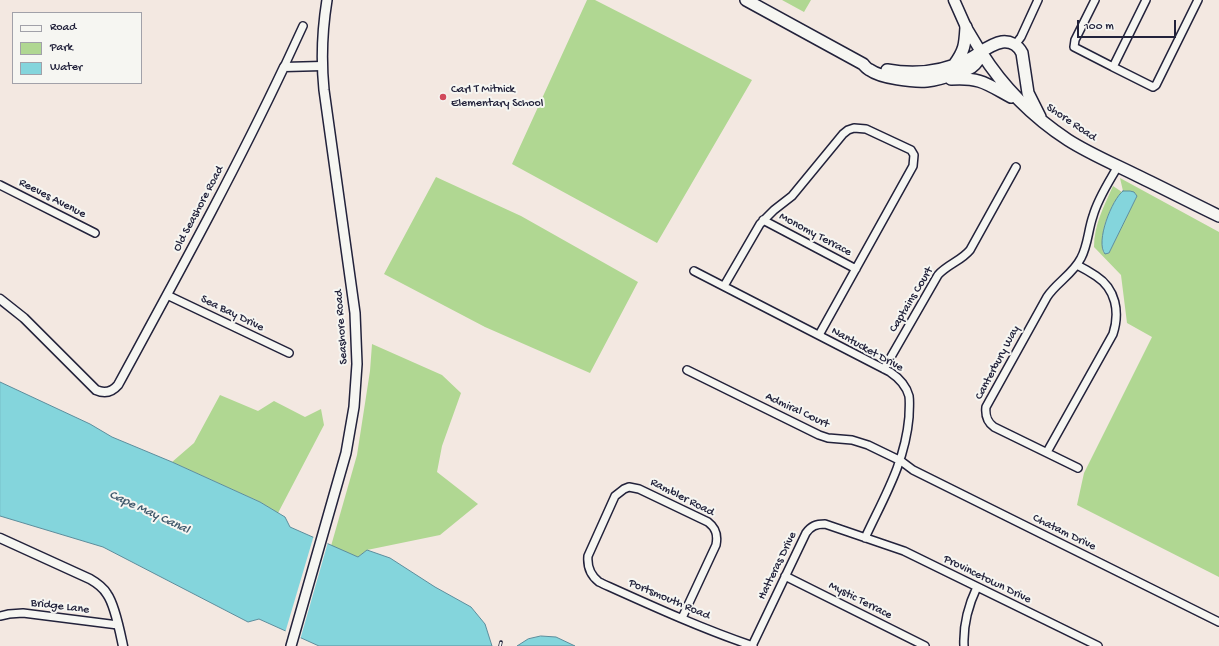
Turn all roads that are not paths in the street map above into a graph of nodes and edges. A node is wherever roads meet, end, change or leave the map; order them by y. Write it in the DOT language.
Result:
graph roads {
  1 [pos="327,0"];
  2 [pos="746,0"];
  3 [pos="954,0"];
  4 [pos="1038,0"];
  5 [pos="1095,0"];
  6 [pos="1146,0"];
  7 [pos="1198,0"];
  8 [pos="303,26"];
  9 [pos="966,26"];
  10 [pos="1015,45"];
  11 [pos="981,52"];
  12 [pos="863,64"];
  13 [pos="954,65"];
  14 [pos="322,66"];
  15 [pos="284,67"];
  16 [pos="1114,67"];
  17 [pos="936,80"];
  18 [pos="1021,102"];
  19 [pos="1042,121"];
  20 [pos="1118,166"];
  21 [pos="1016,167"];
  22 [pos="0,185"];
  23 [pos="1219,216"];
  24 [pos="763,220"];
  25 [pos="95,233"];
  26 [pos="1077,265"];
  27 [pos="856,269"];
  28 [pos="694,271"];
  29 [pos="724,286"];
  30 [pos="167,295"];
  31 [pos="0,299"];
  32 [pos="819,336"];
  33 [pos="288,353"];
  34 [pos="687,370"];
  35 [pos="884,370"];
  36 [pos="1047,452"];
  37 [pos="901,461"];
  38 [pos="1078,468"];
  39 [pos="0,538"];
  40 [pos="865,538"];
  41 [pos="588,563"];
  42 [pos="785,576"];
  43 [pos="977,587"];
  44 [pos="0,616"];
  45 [pos="682,618"];
  46 [pos="1219,622"];
  47 [pos="118,625"];
  48 [pos="123,646"];
  49 [pos="291,646"];
  50 [pos="752,646"];
  51 [pos="925,646"];
  52 [pos="963,646"];
  53 [pos="1098,646"];
  1 -- 14 [label="main road, Seashore Road"];
  2 -- 12 [label="highway"];
  3 -- 9 [label="main road, Shore Road"];
  4 -- 10 [label="street"];
  5 -- 16 [label="street"];
  6 -- 16 [label="street"];
  7 -- 16 [label="street"];
  8 -- 15 [label="street"];
  9 -- 11 [label="main road, Shore Road"];
  9 -- 13 [label="highway"];
  10 -- 11 [label="highway"];
  10 -- 19 [label="highway"];
  11 -- 13 [label="highway"];
  11 -- 17 [label="highway"];
  11 -- 18 [label="highway, Shore Road"];
  12 -- 13 [label="highway"];
  12 -- 17 [label="highway"];
  14 -- 15 [label="street"];
  14 -- 49 [label="main road, Seashore Road"];
  15 -- 30 [label="street, Old Seashore Road"];
  17 -- 18 [label="highway"];
  18 -- 19 [label="highway, Shore Road"];
  19 -- 20 [label="highway, Shore Road"];
  20 -- 23 [label="highway, Shore Road"];
  20 -- 26 [label="street, Canterbury Way"];
  21 -- 35 [label="street, Captains Court"];
  22 -- 25 [label="street, Reeves Avenue"];
  24 -- 27 [label="street, Monomy Terrace"];
  24 -- 27 [label="street"];
  24 -- 29 [label="street"];
  26 -- 36 [label="street"];
  26 -- 36 [label="street, Canterbury Way"];
  27 -- 32 [label="street"];
  28 -- 29 [label="street, Nantucket Drive"];
  29 -- 32 [label="street, Nantucket Drive"];
  30 -- 31 [label="street, Old Seashore Road"];
  30 -- 33 [label="street, Sea Bay Drive"];
  32 -- 35 [label="street, Nantucket Drive"];
  34 -- 37 [label="street, Admiral Court"];
  35 -- 37 [label="street, Nantucket Drive"];
  36 -- 38 [label="street, Canterbury Way"];
  37 -- 40 [label="street, Nantucket Drive"];
  37 -- 46 [label="street, Chatam Drive"];
  39 -- 47 [label="street"];
  40 -- 42 [label="street, Hatteras Drive"];
  40 -- 43 [label="street, Provincetown Drive"];
  41 -- 45 [label="street, Portsmouth Road"];
  41 -- 45 [label="street, Rambler Road"];
  42 -- 50 [label="street, Hatteras Drive"];
  42 -- 51 [label="street, Mystic Terrace"];
  43 -- 52 [label="street"];
  43 -- 53 [label="street, Provincetown Drive"];
  44 -- 47 [label="street, Bridge Lane"];
  45 -- 50 [label="street, Portsmouth Road"];
  47 -- 48 [label="street"];
}
